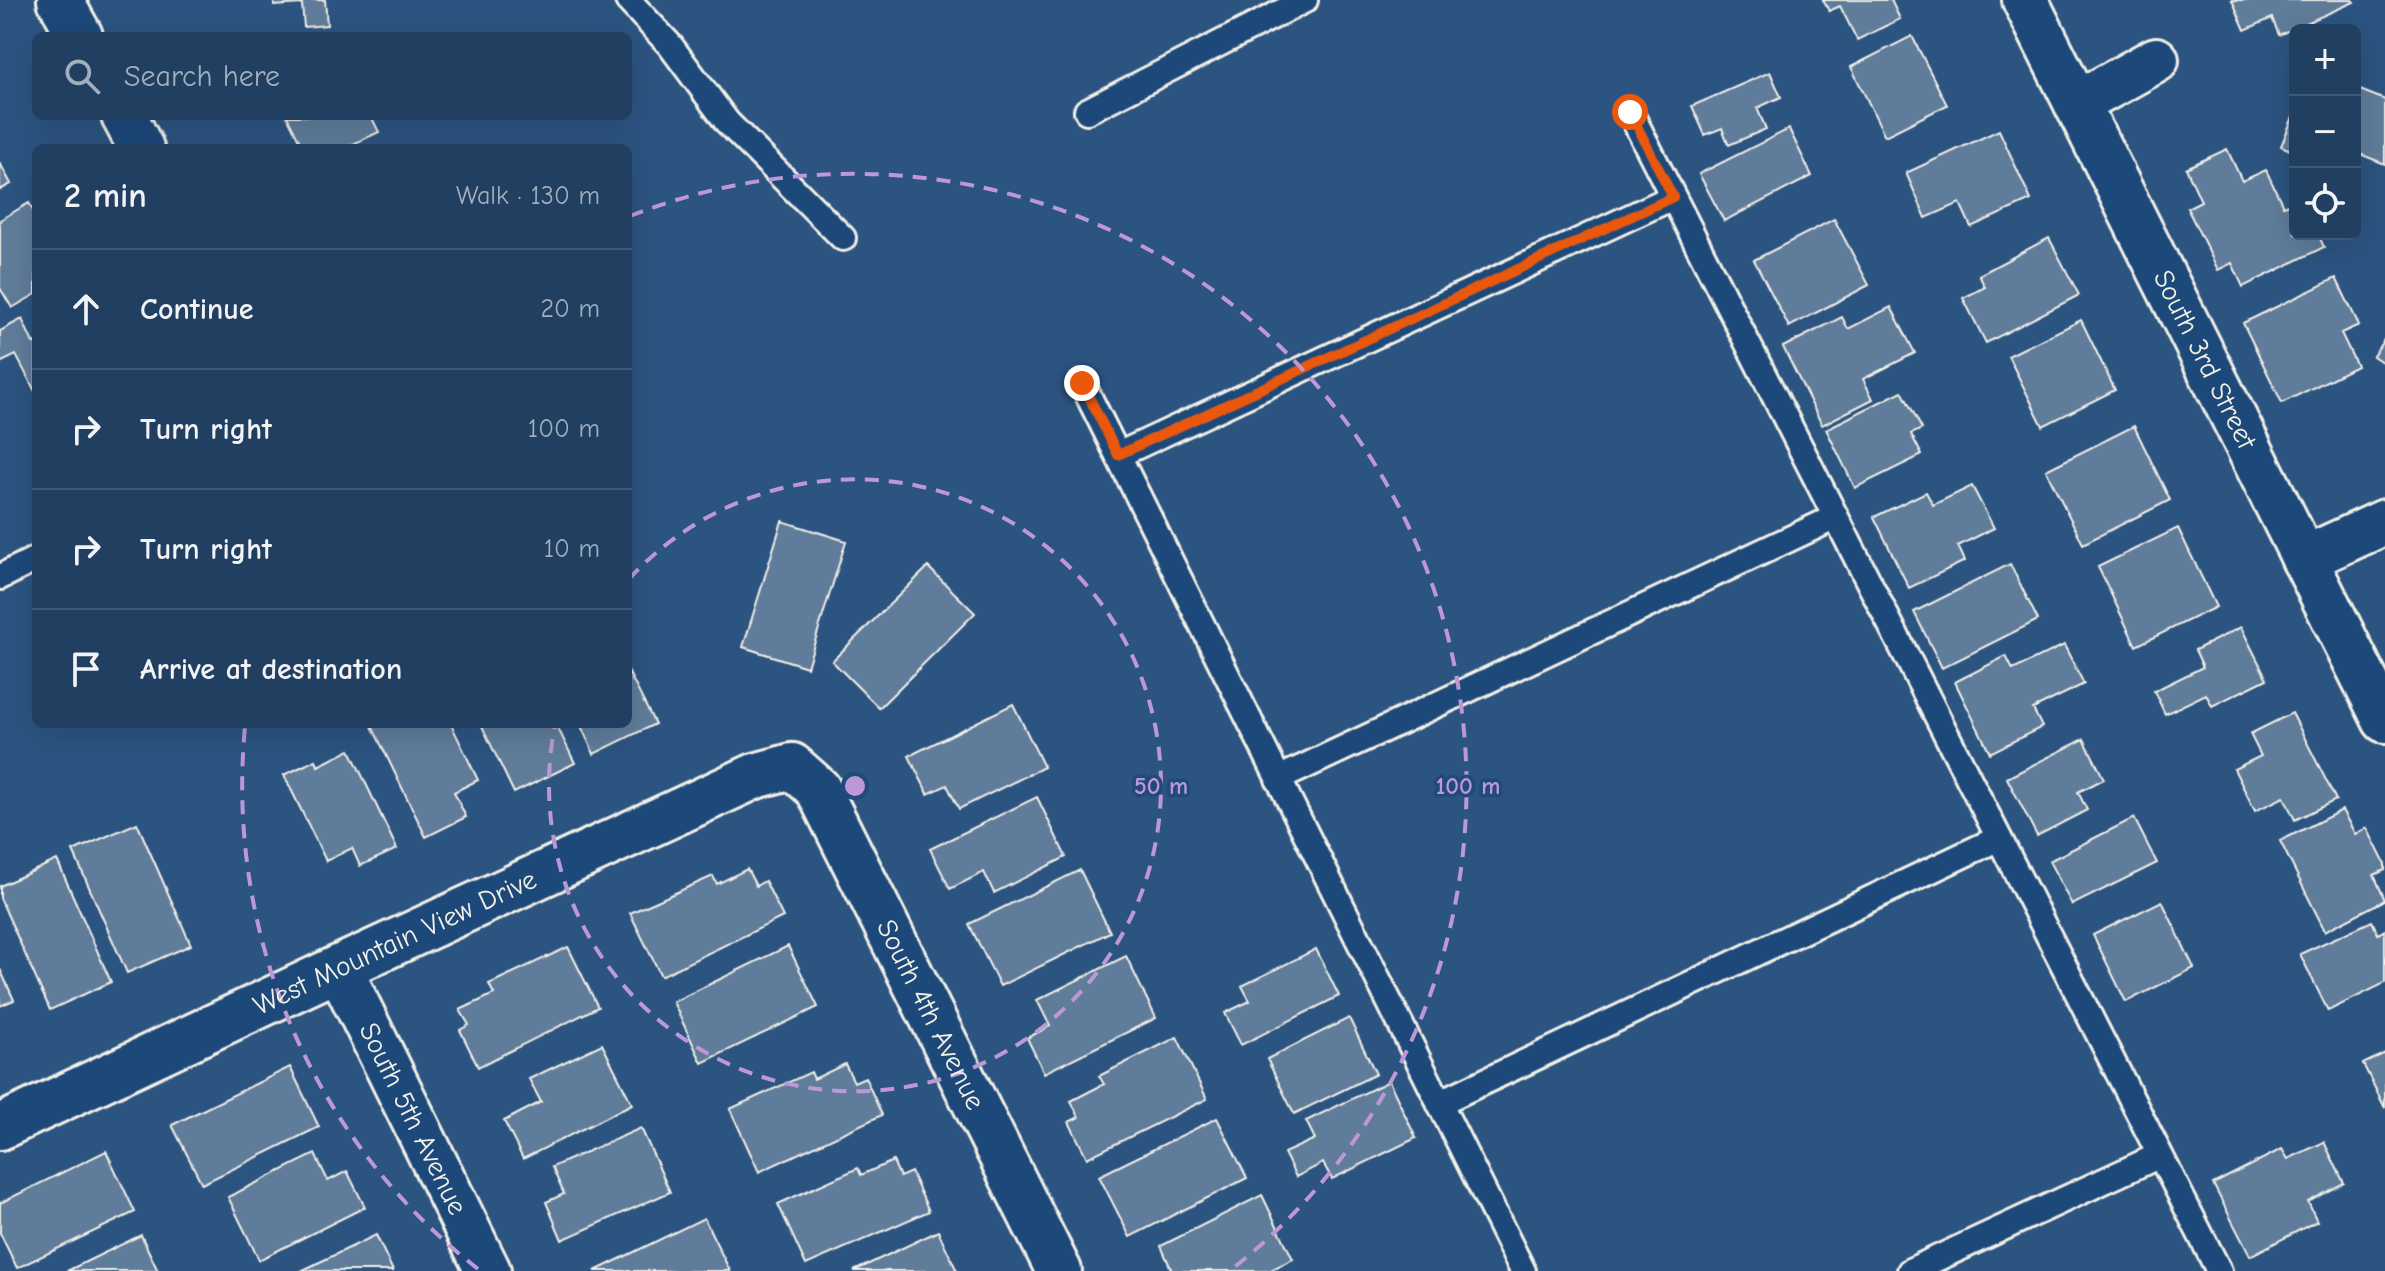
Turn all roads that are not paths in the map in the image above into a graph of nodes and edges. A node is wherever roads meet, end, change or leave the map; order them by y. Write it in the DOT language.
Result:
graph roads {
  1 [pos="60,0"];
  2 [pos="628,0"];
  3 [pos="1305,0"];
  4 [pos="2025,0"];
  5 [pos="78,32"];
  6 [pos="2156,60"];
  7 [pos="2077,104"];
  8 [pos="1087,111"];
  9 [pos="1630,112"];
  10 [pos="126,120"];
  11 [pos="139,144"];
  12 [pos="1673,197"];
  13 [pos="843,238"];
  14 [pos="1082,383"];
  15 [pos="1118,455"];
  16 [pos="1836,517"];
  17 [pos="2385,522"];
  18 [pos="2304,559"];
  19 [pos="32,561"];
  20 [pos="0,577"];
  21 [pos="2385,720"];
  22 [pos="792,766"];
  23 [pos="1278,779"];
  24 [pos="1999,838"];
  25 [pos="339,968"];
  26 [pos="1439,1103"];
  27 [pos="0,1127"];
  28 [pos="2160,1155"];
  29 [pos="488,1271"];
  30 [pos="1059,1271"];
  31 [pos="1523,1271"];
  32 [pos="1910,1271"];
  33 [pos="2219,1271"];
  1 -- 5 [label="street"];
  2 -- 13 [label="lane"];
  3 -- 8 [label="lane"];
  4 -- 7 [label="street, South 3rd Street"];
  6 -- 7 [label="street"];
  7 -- 18 [label="street, South 3rd Street"];
  9 -- 12 [label="lane"];
  10 -- 11 [label="street"];
  12 -- 15 [label="lane"];
  12 -- 16 [label="lane"];
  14 -- 15 [label="lane"];
  15 -- 23 [label="lane"];
  16 -- 23 [label="lane"];
  16 -- 24 [label="lane"];
  17 -- 18 [label="street"];
  18 -- 21 [label="street, South 3rd Street"];
  19 -- 20 [label="lane"];
  22 -- 25 [label="street, West Mountain View Drive"];
  22 -- 30 [label="street, South 4th Avenue"];
  23 -- 26 [label="lane"];
  24 -- 26 [label="lane"];
  24 -- 28 [label="lane"];
  25 -- 27 [label="street, West Mountain View Drive"];
  25 -- 29 [label="street, South 5th Avenue"];
  26 -- 31 [label="lane"];
  28 -- 32 [label="lane"];
  28 -- 33 [label="lane"];
}
